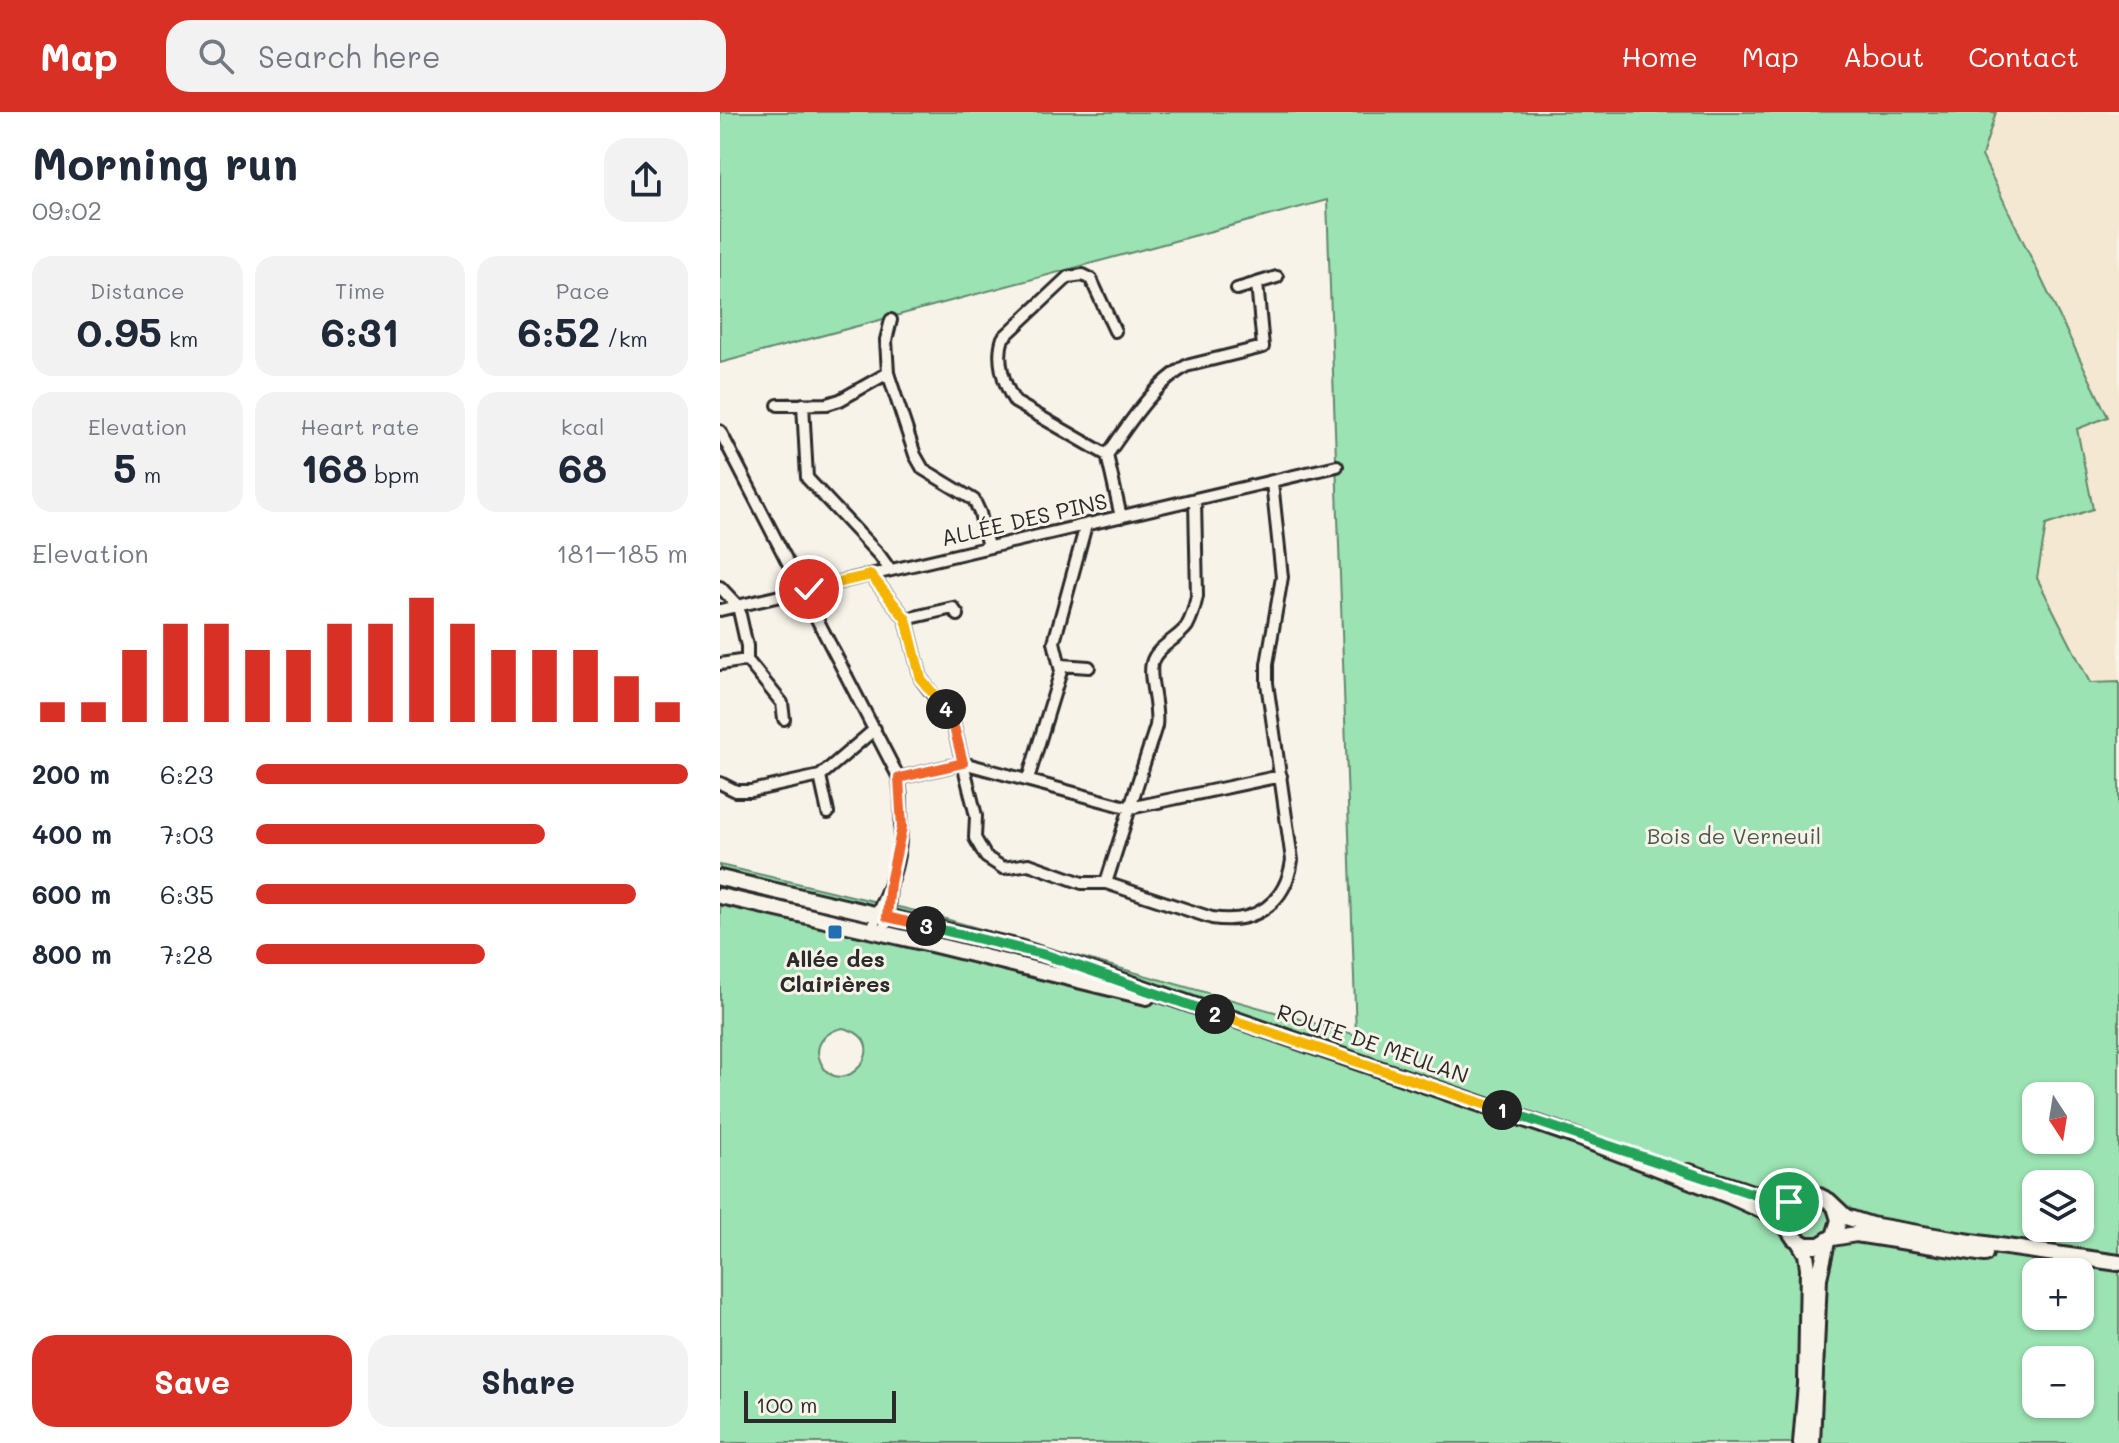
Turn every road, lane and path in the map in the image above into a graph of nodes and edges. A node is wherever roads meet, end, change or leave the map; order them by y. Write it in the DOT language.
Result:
graph roads {
  1 [pos="1277,277"];
  2 [pos="1257,283"];
  3 [pos="1237,289"];
  4 [pos="891,320"];
  5 [pos="1115,331"];
  6 [pos="888,373"];
  7 [pos="803,404"];
  8 [pos="778,405"];
  9 [pos="720,431"];
  10 [pos="1107,455"];
  11 [pos="1337,466"];
  12 [pos="1272,482"];
  13 [pos="1195,500"];
  14 [pos="1121,517"];
  15 [pos="1086,525"];
  16 [pos="988,547"];
  17 [pos="890,570"];
  18 [pos="871,575"];
  19 [pos="720,587"];
  20 [pos="803,590"];
  21 [pos="738,606"];
  22 [pos="720,610"];
  23 [pos="958,615"];
  24 [pos="906,619"];
  25 [pos="747,660"];
  26 [pos="720,664"];
  27 [pos="1060,665"];
  28 [pos="1089,667"];
  29 [pos="784,719"];
  30 [pos="875,729"];
  31 [pos="963,763"];
  32 [pos="820,776"];
  33 [pos="1281,776"];
  34 [pos="899,778"];
  35 [pos="1028,779"];
  36 [pos="720,783"];
  37 [pos="1130,808"];
  38 [pos="828,813"];
  39 [pos="720,878"];
  40 [pos="1106,883"];
  41 [pos="720,896"];
  42 [pos="882,915"];
  43 [pos="877,932"];
  44 [pos="1202,1010"];
  45 [pos="1574,1136"];
  46 [pos="1800,1199"];
  47 [pos="1835,1207"];
  48 [pos="1794,1236"];
  49 [pos="1830,1240"];
  50 [pos="2072,1258"];
  51 [pos="2094,1260"];
  52 [pos="2119,1263"];
  53 [pos="1801,1443"];
  54 [pos="1812,1443"];
  1 -- 2 [label="street"];
  2 -- 3 [label="street"];
  2 -- 10 [label="street"];
  4 -- 6 [label="street"];
  5 -- 10 [label="street"];
  6 -- 7 [label="street"];
  6 -- 16 [label="street"];
  7 -- 8 [label="street"];
  7 -- 17 [label="street"];
  9 -- 20 [label="street"];
  10 -- 14 [label="street"];
  11 -- 12 [label="street, ALLÉE DES PINS"];
  12 -- 13 [label="street, ALLÉE DES PINS"];
  12 -- 33 [label="street"];
  13 -- 14 [label="street, ALLÉE DES PINS"];
  13 -- 37 [label="street"];
  14 -- 15 [label="street, ALLÉE DES PINS"];
  15 -- 16 [label="street, ALLÉE DES PINS"];
  15 -- 27 [label="street"];
  16 -- 17 [label="street, ALLÉE DES PINS"];
  17 -- 18 [label="street, ALLÉE DES PINS"];
  18 -- 20 [label="street, ALLÉE DES PINS"];
  18 -- 24 [label="street"];
  19 -- 21 [label="street"];
  20 -- 21 [label="street, ALLÉE DES PINS"];
  20 -- 30 [label="street"];
  21 -- 22 [label="street, ALLÉE DES PINS"];
  21 -- 25 [label="street"];
  23 -- 24 [label="street"];
  24 -- 31 [label="street"];
  25 -- 26 [label="street"];
  25 -- 29 [label="street"];
  27 -- 28 [label="street"];
  27 -- 35 [label="street"];
  30 -- 32 [label="street"];
  30 -- 34 [label="street"];
  31 -- 34 [label="street"];
  31 -- 35 [label="street"];
  31 -- 40 [label="street"];
  32 -- 36 [label="street"];
  32 -- 38 [label="street"];
  33 -- 37 [label="street"];
  33 -- 40 [label="street"];
  34 -- 42 [label="street"];
  35 -- 37 [label="street"];
  37 -- 40 [label="street"];
  39 -- 42 [label="main road, ROUTE DE MEULAN"];
  41 -- 43 [label="main road, ROUTE DE MEULAN"];
  42 -- 43 [label="street"];
  42 -- 44 [label="main road, ROUTE DE MEULAN"];
  43 -- 44 [label="main road, ROUTE DE MEULAN"];
  44 -- 45 [label="main road, ROUTE DE MEULAN"];
  45 -- 46 [label="main road, ROUTE DE MEULAN"];
  45 -- 48 [label="main road, ROUTE DE MEULAN"];
  46 -- 47 [label="main road"];
  46 -- 48 [label="main road"];
  47 -- 49 [label="main road"];
  47 -- 50 [label="main road"];
  48 -- 49 [label="main road"];
  48 -- 53 [label="main road"];
  49 -- 50 [label="main road"];
  49 -- 54 [label="main road"];
  51 -- 52 [label="main road"];
}
